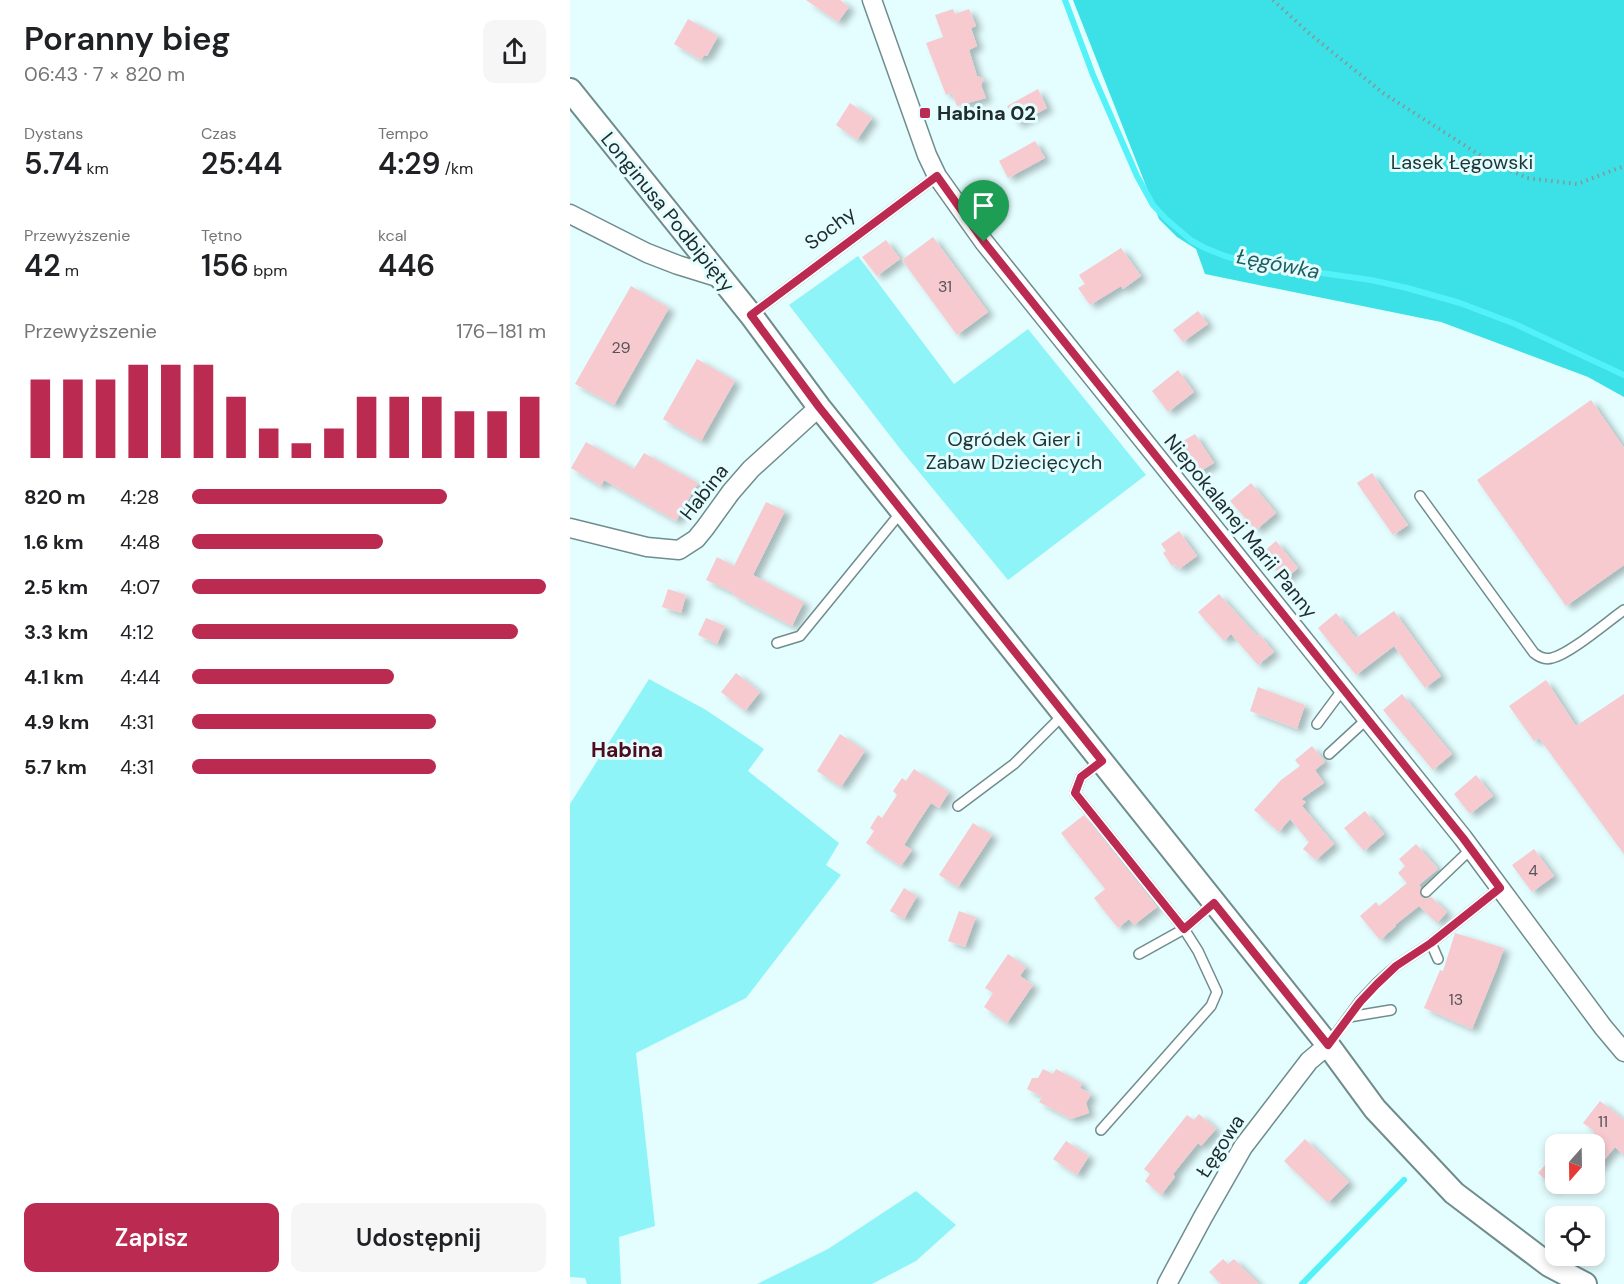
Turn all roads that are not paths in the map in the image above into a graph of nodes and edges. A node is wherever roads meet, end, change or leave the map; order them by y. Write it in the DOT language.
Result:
graph roads {
  1 [pos="872,0"];
  2 [pos="570,90"];
  3 [pos="937,176"];
  4 [pos="570,214"];
  5 [pos="720,278"];
  6 [pos="751,315"];
  7 [pos="819,407"];
  8 [pos="1420,496"];
  9 [pos="902,510"];
  10 [pos="570,528"];
  11 [pos="1624,610"];
  12 [pos="777,643"];
  13 [pos="1343,689"];
  14 [pos="1064,714"];
  15 [pos="1367,718"];
  16 [pos="1317,724"];
  17 [pos="1329,754"];
  18 [pos="1102,761"];
  19 [pos="958,806"];
  20 [pos="1471,849"];
  21 [pos="1500,888"];
  22 [pos="1426,892"];
  23 [pos="1214,903"];
  24 [pos="1184,929"];
  25 [pos="1431,943"];
  26 [pos="1139,954"];
  27 [pos="1438,959"];
  28 [pos="1391,1010"];
  29 [pos="1349,1017"];
  30 [pos="1328,1045"];
  31 [pos="1624,1052"];
  32 [pos="1101,1130"];
  33 [pos="1167,1284"];
  34 [pos="1585,1284"];
  1 -- 3 [label="street, Niepokalanej Marii Panny"];
  2 -- 5 [label="street, Longinusa Podbipięty"];
  3 -- 6 [label="lane, Sochy"];
  3 -- 13 [label="street, Niepokalanej Marii Panny"];
  4 -- 5 [label="street"];
  5 -- 6 [label="street, Longinusa Podbipięty"];
  6 -- 7 [label="street, Longinusa Podbipięty"];
  7 -- 9 [label="street, Longinusa Podbipięty"];
  7 -- 10 [label="street, Habina"];
  8 -- 11 [label="lane"];
  9 -- 12 [label="lane"];
  9 -- 14 [label="street, Longinusa Podbipięty"];
  13 -- 15 [label="street, Niepokalanej Marii Panny"];
  13 -- 16 [label="lane"];
  14 -- 18 [label="street, Longinusa Podbipięty"];
  14 -- 19 [label="lane"];
  15 -- 17 [label="lane"];
  15 -- 20 [label="street, Niepokalanej Marii Panny"];
  18 -- 23 [label="street, Longinusa Podbipięty"];
  18 -- 24 [label="lane"];
  20 -- 21 [label="street, Niepokalanej Marii Panny"];
  20 -- 22 [label="lane"];
  21 -- 25 [label="lane"];
  21 -- 31 [label="street, Niepokalanej Marii Panny"];
  23 -- 24 [label="lane"];
  23 -- 30 [label="street, Longinusa Podbipięty"];
  24 -- 26 [label="lane"];
  24 -- 32 [label="lane"];
  25 -- 27 [label="lane"];
  25 -- 29 [label="lane"];
  28 -- 29 [label="lane"];
  29 -- 30 [label="lane"];
  30 -- 33 [label="street, Łęgowa"];
  30 -- 34 [label="street, Longinusa Podbipięty"];
}
